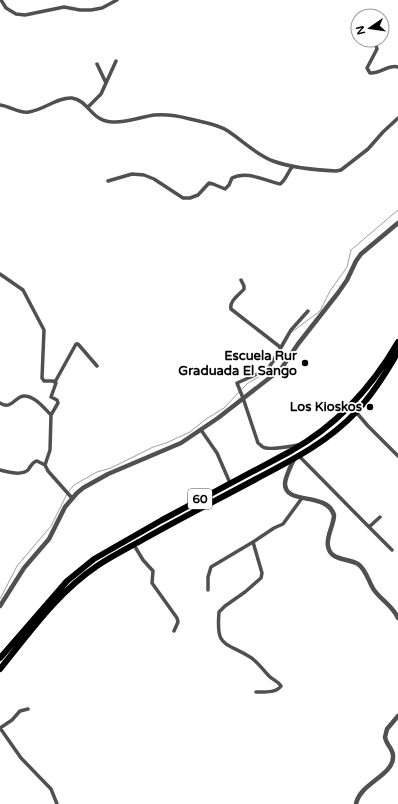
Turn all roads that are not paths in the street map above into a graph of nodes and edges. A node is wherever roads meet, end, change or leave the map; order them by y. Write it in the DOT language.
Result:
graph roads {
  1 [pos="1,0"];
  2 [pos="117,0"];
  3 [pos="377,48"];
  4 [pos="116,61"];
  5 [pos="97,64"];
  6 [pos="398,67"];
  7 [pos="106,83"];
  8 [pos="0,105"];
  9 [pos="88,108"];
  10 [pos="398,118"];
  11 [pos="293,166"];
  12 [pos="108,180"];
  13 [pos="398,223"];
  14 [pos="0,274"];
  15 [pos="241,280"];
  16 [pos="308,311"];
  17 [pos="398,342"];
  18 [pos="280,347"];
  19 [pos="398,352"];
  20 [pos="97,366"];
  21 [pos="56,382"];
  22 [pos="243,398"];
  23 [pos="0,403"];
  24 [pos="356,412"];
  25 [pos="51,415"];
  26 [pos="201,430"];
  27 [pos="304,444"];
  28 [pos="398,456"];
  29 [pos="296,457"];
  30 [pos="45,465"];
  31 [pos="0,470"];
  32 [pos="230,483"];
  33 [pos="71,497"];
  34 [pos="302,498"];
  35 [pos="380,517"];
  36 [pos="369,527"];
  37 [pos="253,542"];
  38 [pos="134,545"];
  39 [pos="392,550"];
  40 [pos="208,590"];
  41 [pos="0,606"];
  42 [pos="398,618"];
  43 [pos="174,631"];
  44 [pos="0,658"];
  45 [pos="0,669"];
  46 [pos="256,692"];
  47 [pos="28,709"];
  48 [pos="398,716"];
  49 [pos="0,728"];
  50 [pos="57,804"];
  51 [pos="356,804"];
  1 -- 2 [label="street"];
  3 -- 6 [label="street"];
  4 -- 7 [label="street"];
  5 -- 7 [label="street"];
  7 -- 9 [label="street"];
  8 -- 9 [label="street"];
  9 -- 11 [label="street"];
  10 -- 11 [label="street"];
  11 -- 12 [label="street"];
  13 -- 22 [label="street"];
  14 -- 21 [label="street"];
  15 -- 18 [label="street"];
  16 -- 18 [label="street"];
  17 -- 27 [label="highway, 60"];
  18 -- 22 [label="street"];
  19 -- 24 [label="highway, 60"];
  20 -- 21 [label="street"];
  21 -- 25 [label="street"];
  22 -- 26 [label="street"];
  22 -- 27 [label="street"];
  23 -- 25 [label="street"];
  24 -- 28 [label="street"];
  24 -- 29 [label="highway, 60"];
  25 -- 30 [label="street"];
  26 -- 32 [label="street"];
  26 -- 33 [label="street"];
  27 -- 32 [label="highway, 60"];
  29 -- 34 [label="street"];
  29 -- 36 [label="street"];
  29 -- 38 [label="highway, 60"];
  30 -- 31 [label="street"];
  30 -- 33 [label="street"];
  32 -- 44 [label="highway, 60"];
  33 -- 41 [label="street"];
  34 -- 37 [label="street"];
  34 -- 42 [label="street"];
  35 -- 36 [label="street"];
  36 -- 39 [label="street"];
  37 -- 40 [label="street"];
  37 -- 46 [label="street"];
  38 -- 43 [label="street"];
  38 -- 45 [label="highway, 60"];
  47 -- 49 [label="street"];
  48 -- 51 [label="street"];
  49 -- 50 [label="street"];
}
